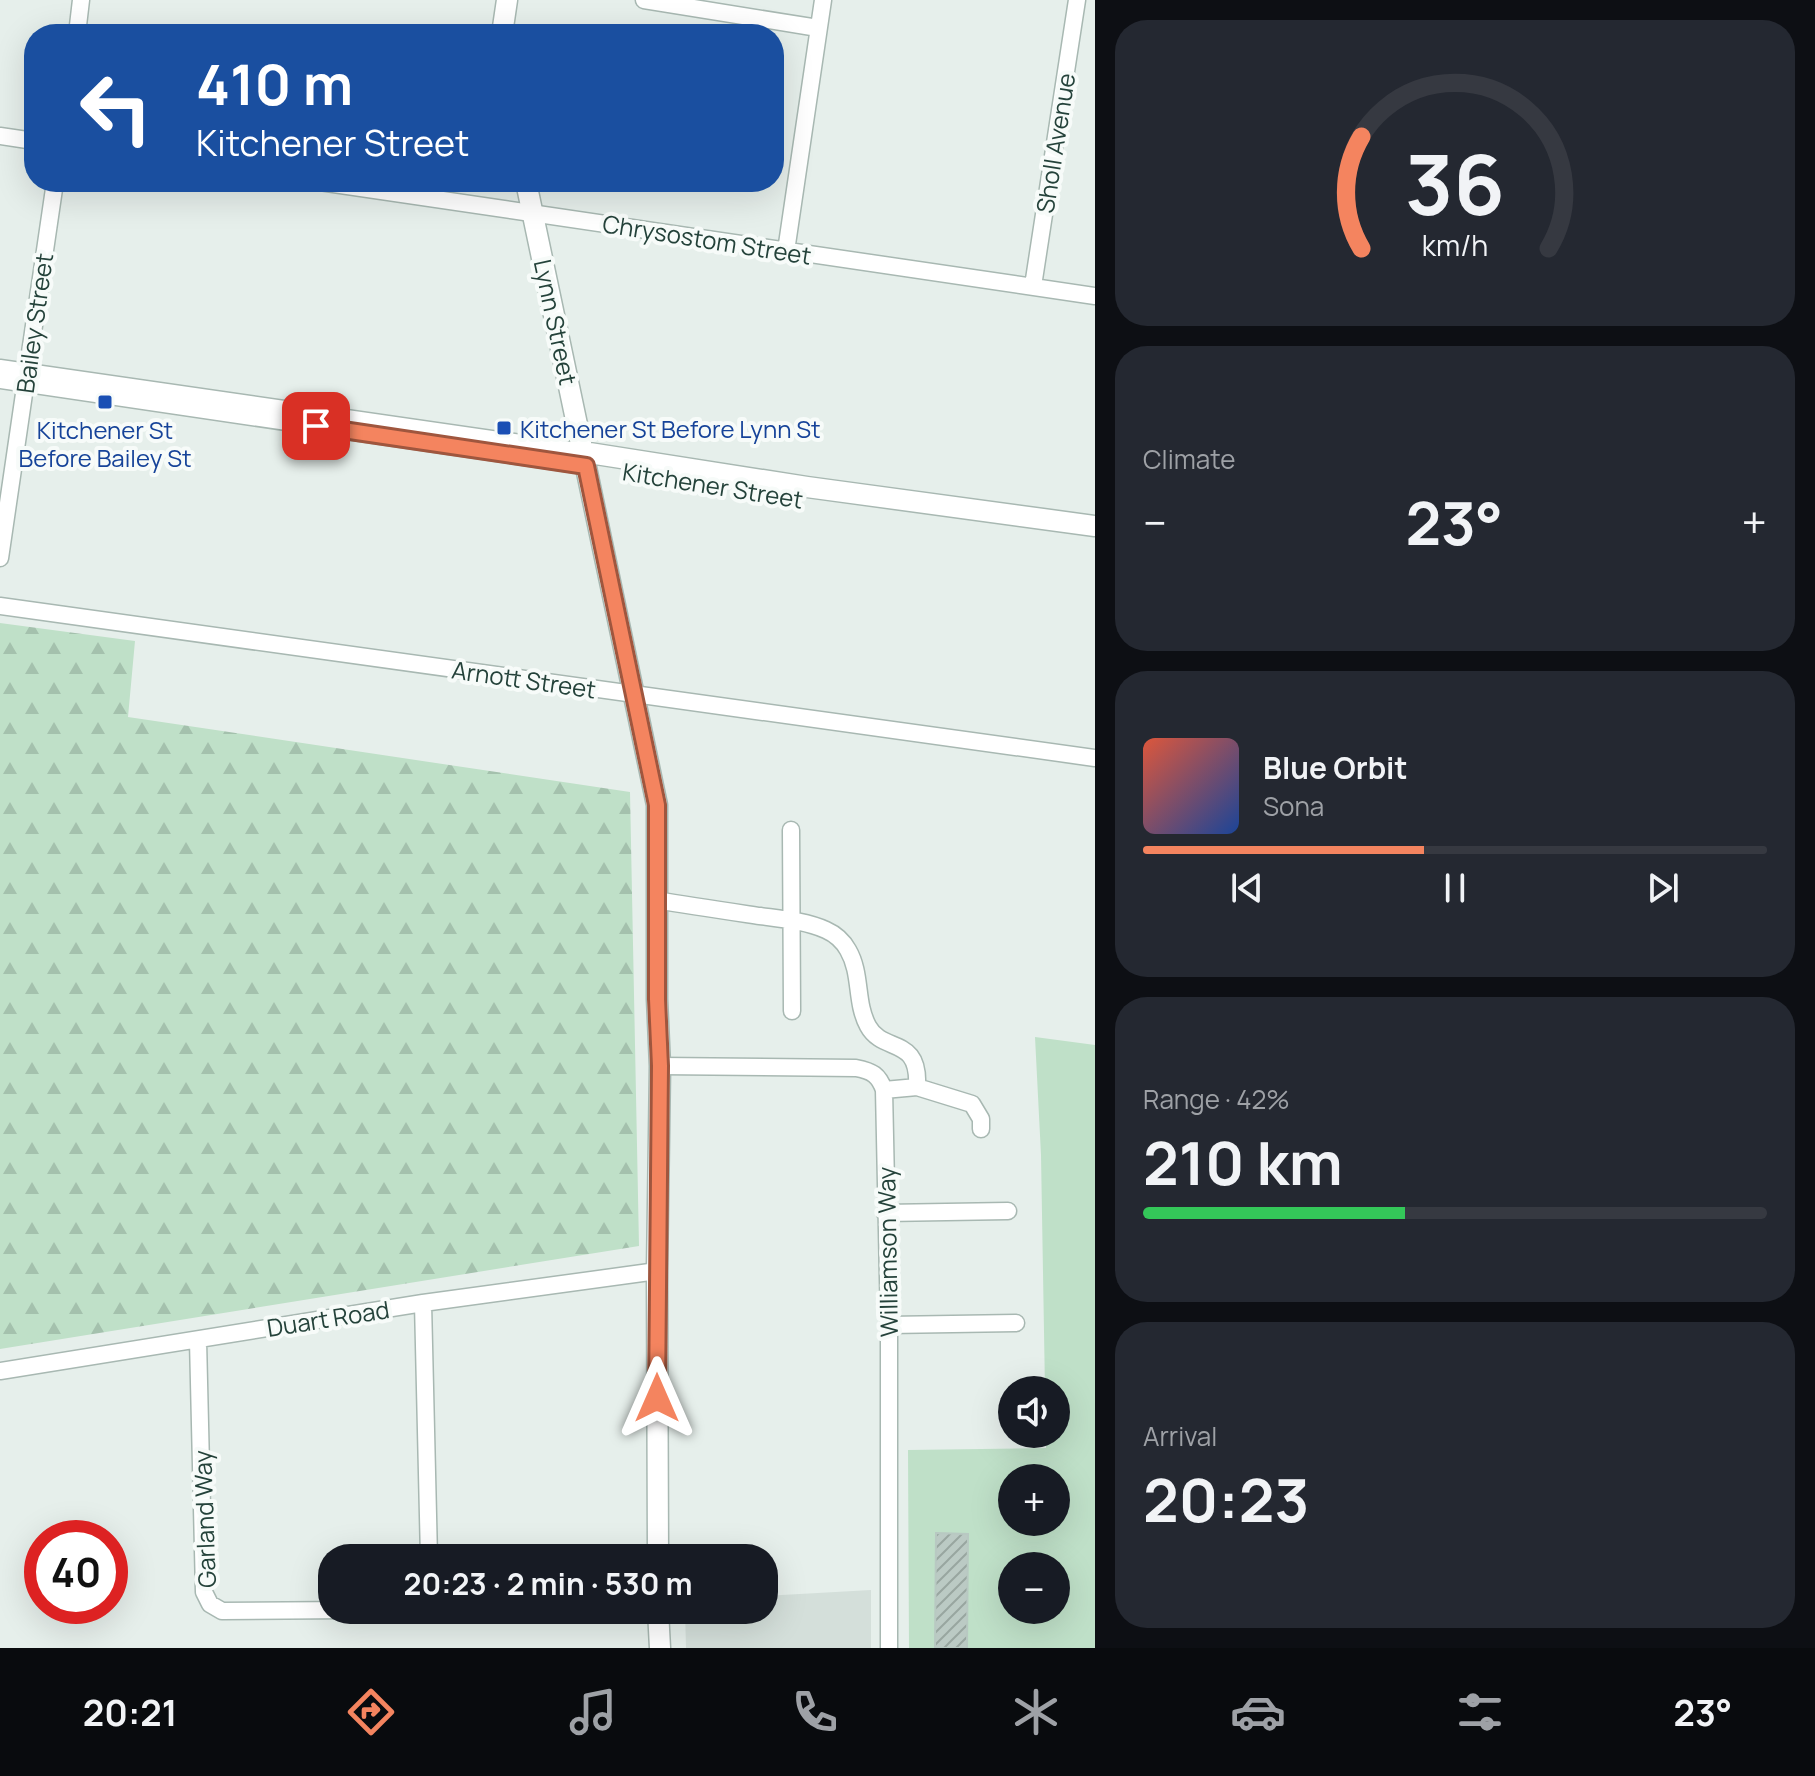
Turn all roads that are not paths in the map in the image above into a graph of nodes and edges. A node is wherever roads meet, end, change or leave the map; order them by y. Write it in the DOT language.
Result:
graph roads {
  1 [pos="81,0"];
  2 [pos="507,0"];
  3 [pos="644,0"];
  4 [pos="823,0"];
  5 [pos="1077,0"];
  6 [pos="78,24"];
  7 [pos="503,24"];
  8 [pos="818,28"];
  9 [pos="0,136"];
  10 [pos="24,140"];
  11 [pos="54,192"];
  12 [pos="389,192"];
  13 [pos="528,192"];
  14 [pos="533,213"];
  15 [pos="786,251"];
  16 [pos="1033,286"];
  17 [pos="1095,296"];
  18 [pos="0,368"];
  19 [pos="26,377"];
  20 [pos="0,380"];
  21 [pos="584,459"];
  22 [pos="1095,526"];
  23 [pos="1095,539"];
  24 [pos="0,558"];
  25 [pos="0,606"];
  26 [pos="636,695"];
  27 [pos="1095,758"];
  28 [pos="791,830"];
  29 [pos="657,900"];
  30 [pos="792,921"];
  31 [pos="792,1011"];
  32 [pos="660,1066"];
  33 [pos="917,1087"];
  34 [pos="884,1090"];
  35 [pos="981,1129"];
  36 [pos="1008,1211"];
  37 [pos="885,1213"];
  38 [pos="657,1271"];
  39 [pos="423,1303"];
  40 [pos="1016,1323"];
  41 [pos="889,1325"];
  42 [pos="198,1340"];
  43 [pos="0,1371"];
  44 [pos="429,1544"];
  45 [pos="658,1544"];
  46 [pos="318,1610"];
  47 [pos="659,1624"];
  48 [pos="660,1648"];
  49 [pos="889,1648"];
  1 -- 6 [label="street"];
  2 -- 7 [label="street"];
  3 -- 8 [label="street"];
  4 -- 8 [label="street"];
  5 -- 16 [label="street, Sholl Avenue"];
  8 -- 15 [label="street"];
  9 -- 10 [label="street"];
  11 -- 19 [label="street, Bailey Street"];
  12 -- 14 [label="street, Chrysostom Street"];
  13 -- 14 [label="street, Lynn Street"];
  14 -- 15 [label="street, Chrysostom Street"];
  14 -- 21 [label="street, Lynn Street"];
  15 -- 16 [label="street, Chrysostom Street"];
  16 -- 17 [label="street, Chrysostom Street"];
  18 -- 19 [label="street, Kitchener Street"];
  19 -- 20 [label="street, Kitchener Street"];
  19 -- 21 [label="street, Kitchener Street"];
  19 -- 24 [label="street, Bailey Street"];
  21 -- 22 [label="street, Kitchener Street"];
  21 -- 23 [label="street, Kitchener Street"];
  21 -- 26 [label="street, Lynn Street"];
  25 -- 26 [label="street, Arnott Street"];
  26 -- 27 [label="street, Arnott Street"];
  26 -- 29 [label="street, Lynn Street"];
  28 -- 30 [label="street"];
  29 -- 30 [label="street"];
  29 -- 32 [label="street, Lynn Street"];
  30 -- 31 [label="street"];
  30 -- 33 [label="street"];
  32 -- 34 [label="street"];
  32 -- 38 [label="street, Lynn Street"];
  33 -- 34 [label="street"];
  33 -- 35 [label="street"];
  34 -- 37 [label="street, Williamson Way"];
  36 -- 37 [label="street"];
  37 -- 41 [label="street, Williamson Way"];
  38 -- 39 [label="street, Duart Road"];
  38 -- 45 [label="street, Lynn Street"];
  39 -- 42 [label="street, Duart Road"];
  39 -- 44 [label="street"];
  40 -- 41 [label="street"];
  41 -- 49 [label="street, Williamson Way"];
  42 -- 43 [label="street, Duart Road"];
  42 -- 46 [label="street, Garland Way"];
  47 -- 48 [label="street"];
}
